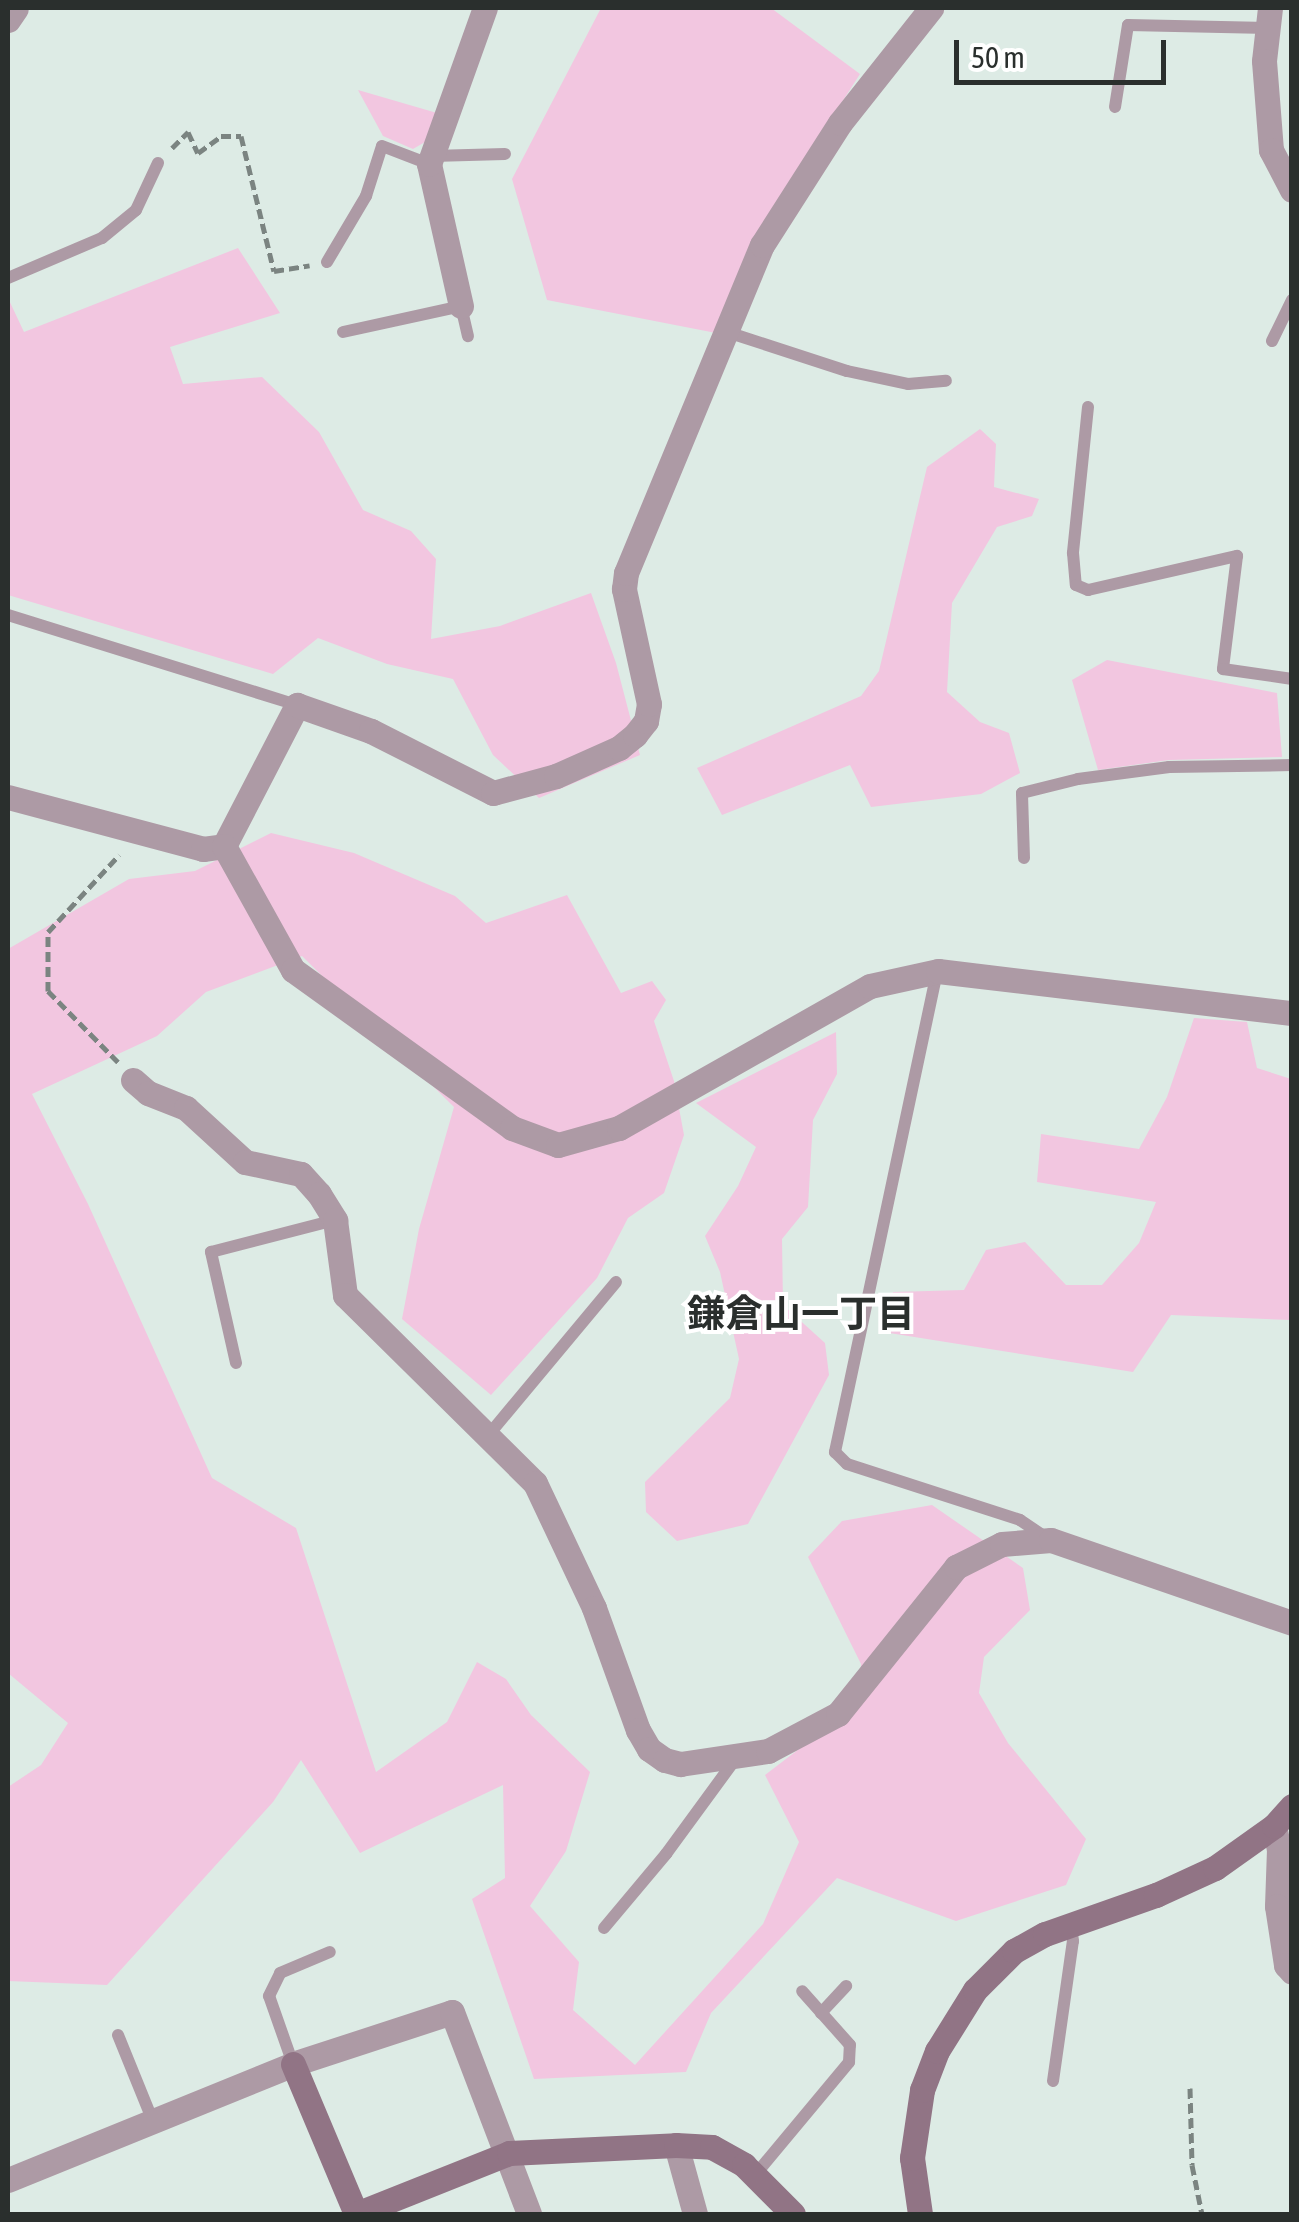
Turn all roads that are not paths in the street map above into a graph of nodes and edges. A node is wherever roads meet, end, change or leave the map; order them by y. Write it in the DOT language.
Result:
graph roads {
  1 [pos="16,8"];
  2 [pos="930,8"];
  3 [pos="476,11"];
  4 [pos="1269,18"];
  5 [pos="8,20"];
  6 [pos="1115,107"];
  7 [pos="505,154"];
  8 [pos="430,160"];
  9 [pos="158,163"];
  10 [pos="1292,190"];
  11 [pos="327,262"];
  12 [pos="8,278"];
  13 [pos="1292,300"];
  14 [pos="461,306"];
  15 [pos="344,332"];
  16 [pos="727,332"];
  17 [pos="468,336"];
  18 [pos="1272,341"];
  19 [pos="946,381"];
  20 [pos="1088,408"];
  21 [pos="8,615"];
  22 [pos="1292,679"];
  23 [pos="297,705"];
  24 [pos="1292,765"];
  25 [pos="8,798"];
  26 [pos="224,846"];
  27 [pos="1024,858"];
  28 [pos="938,971"];
  29 [pos="1292,1014"];
  30 [pos="133,1080"];
  31 [pos="335,1220"];
  32 [pos="616,1282"];
  33 [pos="236,1363"];
  34 [pos="486,1438"];
  35 [pos="1051,1540"];
  36 [pos="1292,1623"];
  37 [pos="737,1757"];
  38 [pos="1292,1806"];
  39 [pos="1274,1826"];
  40 [pos="1070,1922"];
  41 [pos="604,1928"];
  42 [pos="330,1952"];
  43 [pos="1292,1972"];
  44 [pos="846,1986"];
  45 [pos="802,1991"];
  46 [pos="821,2012"];
  47 [pos="118,2035"];
  48 [pos="293,2064"];
  49 [pos="1053,2081"];
  50 [pos="152,2122"];
  51 [pos="676,2145"];
  52 [pos="509,2153"];
  53 [pos="755,2175"];
  54 [pos="8,2180"];
  55 [pos="529,2214"];
  56 [pos="695,2214"];
  57 [pos="793,2214"];
  58 [pos="920,2214"];
  1 -- 5 [label="street"];
  2 -- 16 [label="street"];
  3 -- 8 [label="street"];
  4 -- 6 [label="lane"];
  4 -- 10 [label="street"];
  7 -- 8 [label="lane"];
  8 -- 11 [label="lane"];
  8 -- 14 [label="street"];
  9 -- 12 [label="lane"];
  13 -- 18 [label="lane"];
  14 -- 15 [label="lane"];
  14 -- 17 [label="lane"];
  16 -- 19 [label="lane"];
  16 -- 23 [label="street"];
  20 -- 22 [label="lane"];
  21 -- 23 [label="lane"];
  23 -- 26 [label="street"];
  24 -- 27 [label="lane"];
  25 -- 26 [label="street"];
  26 -- 28 [label="street"];
  28 -- 29 [label="street"];
  28 -- 35 [label="lane"];
  30 -- 31 [label="street"];
  31 -- 33 [label="lane"];
  31 -- 34 [label="street"];
  32 -- 34 [label="lane"];
  34 -- 37 [label="street"];
  35 -- 36 [label="street"];
  35 -- 37 [label="street"];
  37 -- 41 [label="lane"];
  38 -- 39 [label="street"];
  39 -- 40 [label="street"];
  39 -- 43 [label="street"];
  40 -- 49 [label="lane"];
  40 -- 58 [label="street"];
  42 -- 48 [label="lane"];
  44 -- 46 [label="lane"];
  45 -- 46 [label="lane"];
  46 -- 53 [label="lane"];
  47 -- 50 [label="lane"];
  48 -- 50 [label="street"];
  48 -- 52 [label="street"];
  48 -- 52 [label="street"];
  50 -- 54 [label="street"];
  51 -- 52 [label="street"];
  51 -- 53 [label="street"];
  51 -- 56 [label="street"];
  52 -- 55 [label="street"];
  53 -- 57 [label="street"];
}
